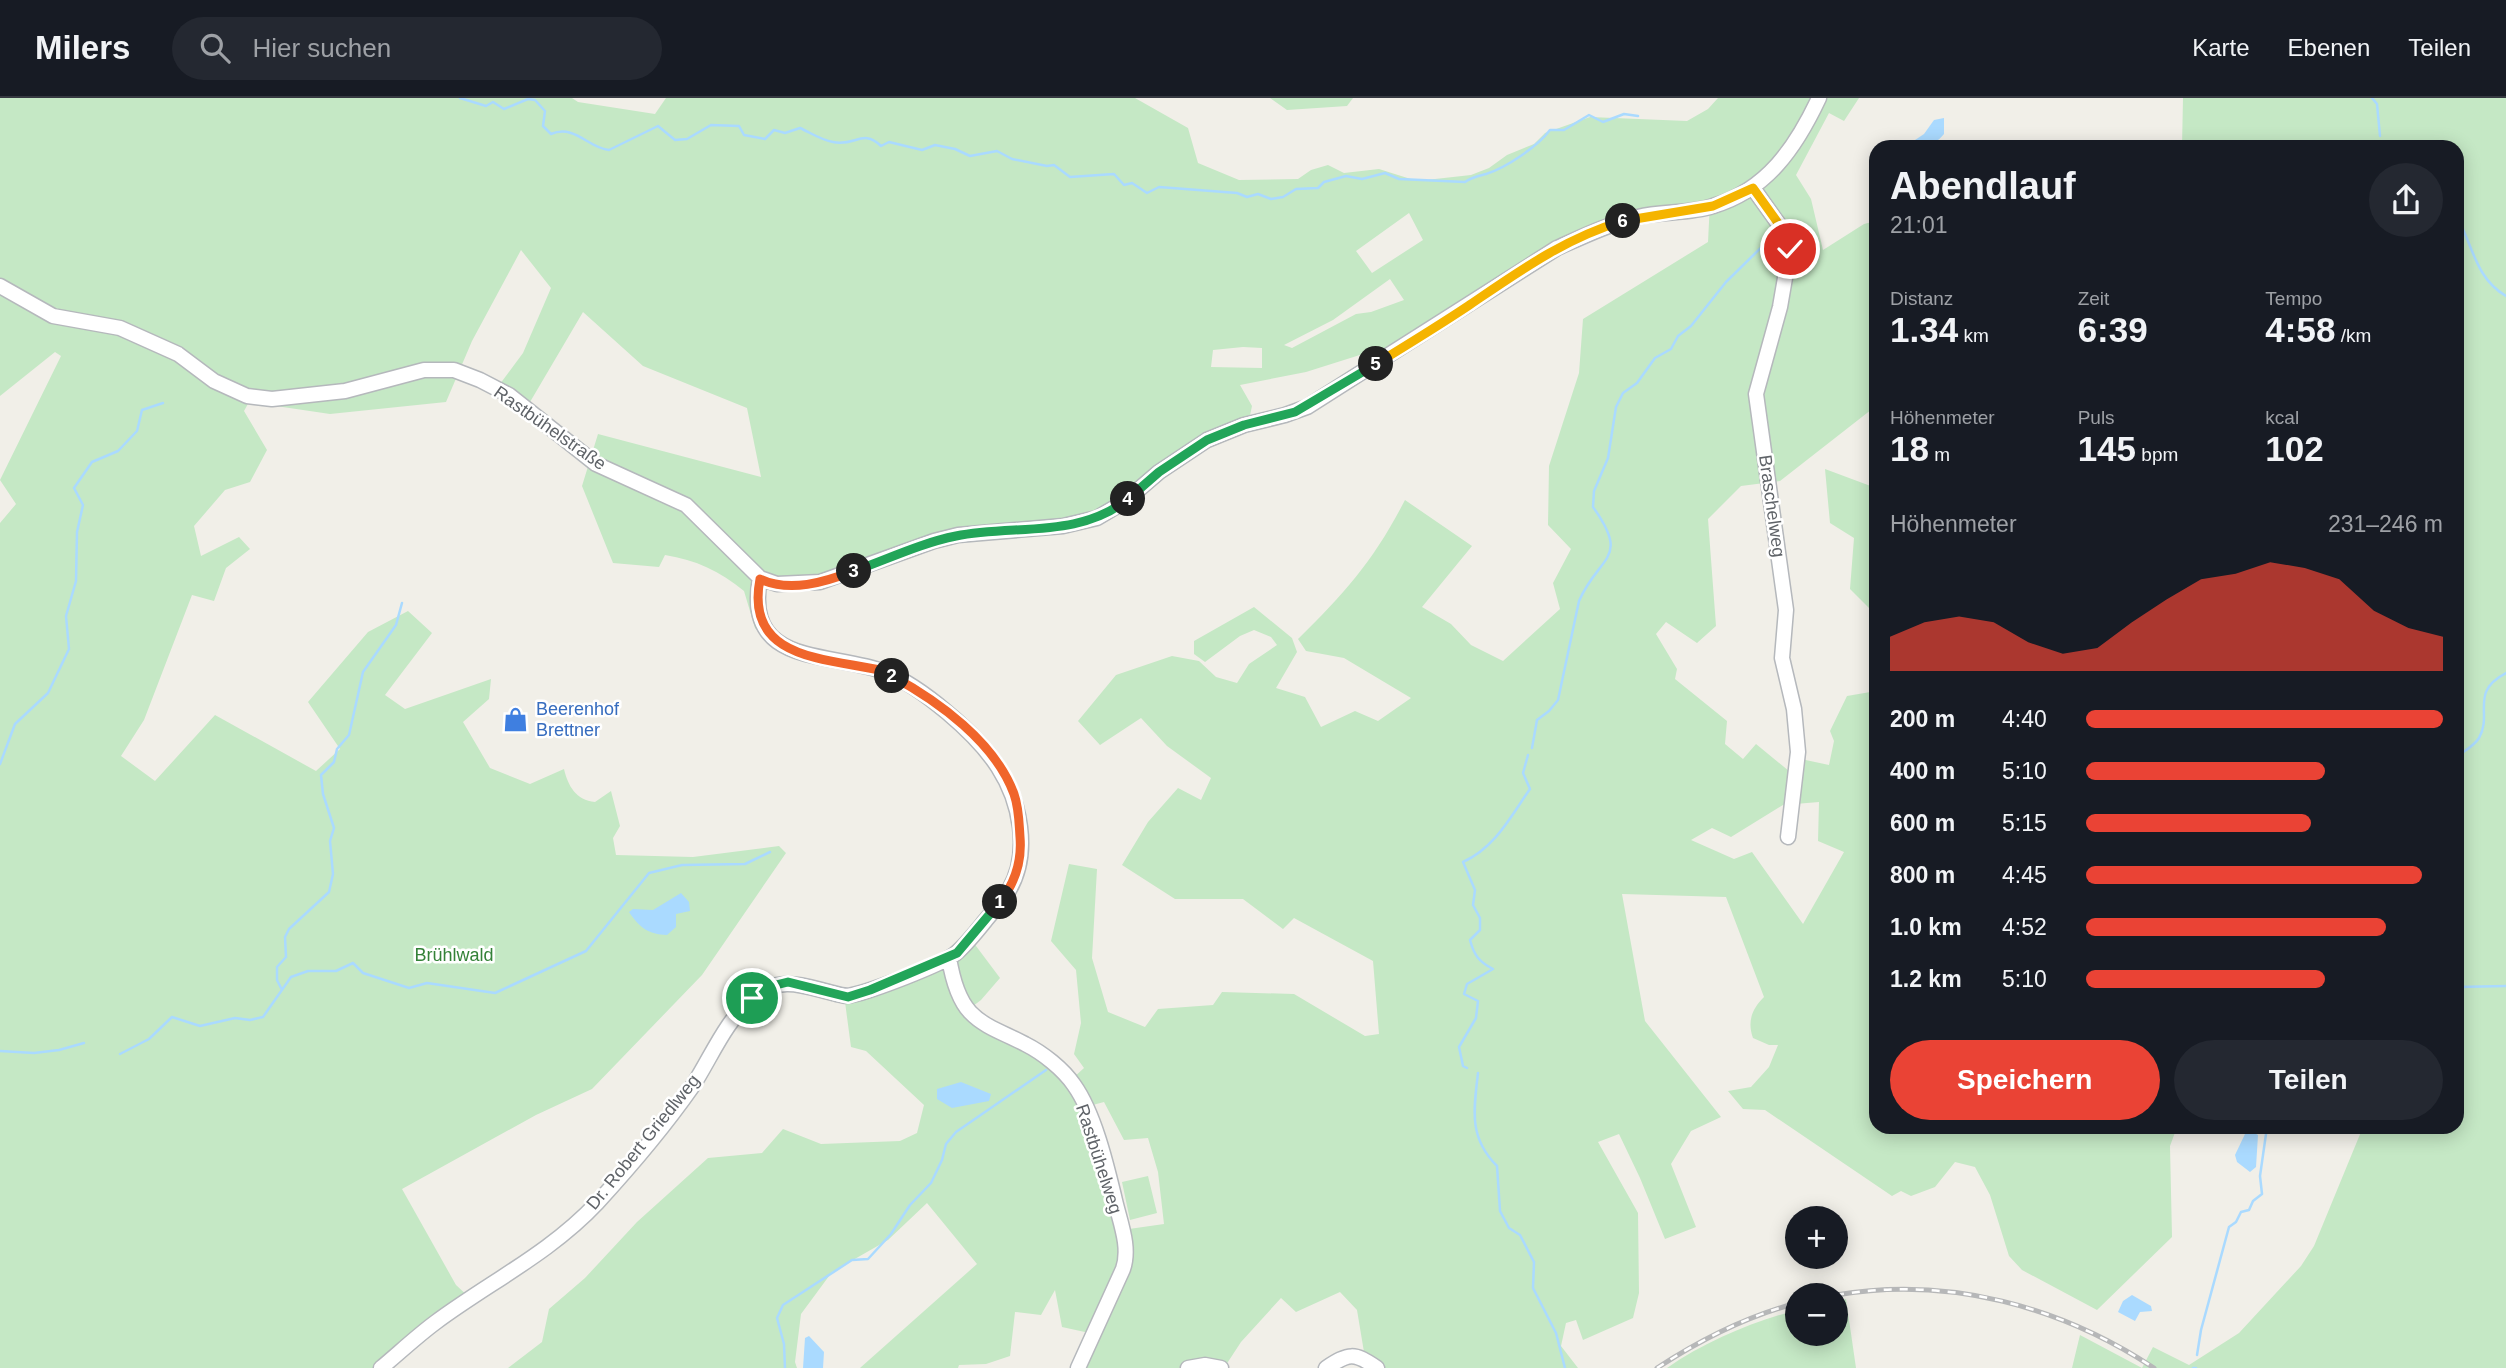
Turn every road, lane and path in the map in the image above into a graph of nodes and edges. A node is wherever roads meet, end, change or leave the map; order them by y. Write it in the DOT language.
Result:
graph roads {
  1 [pos="1819,98"];
  2 [pos="1753,188"];
  3 [pos="0,286"];
  4 [pos="760,579"];
  5 [pos="1788,837"];
  6 [pos="949,958"];
  7 [pos="381,1368"];
  8 [pos="1078,1368"];
  9 [pos="1188,1368"];
  10 [pos="1221,1368"];
  11 [pos="1326,1368"];
  12 [pos="1377,1368"];
  1 -- 2 [label="street"];
  2 -- 4 [label="street"];
  2 -- 5 [label="street, Braschelweg"];
  3 -- 4 [label="street, Rastbühelstraße"];
  4 -- 6 [label="street"];
  6 -- 7 [label="street, Dr. Robert Griedlweg"];
  6 -- 8 [label="street, Rastbühelweg"];
  9 -- 10 [label="street"];
  11 -- 12 [label="street"];
}
